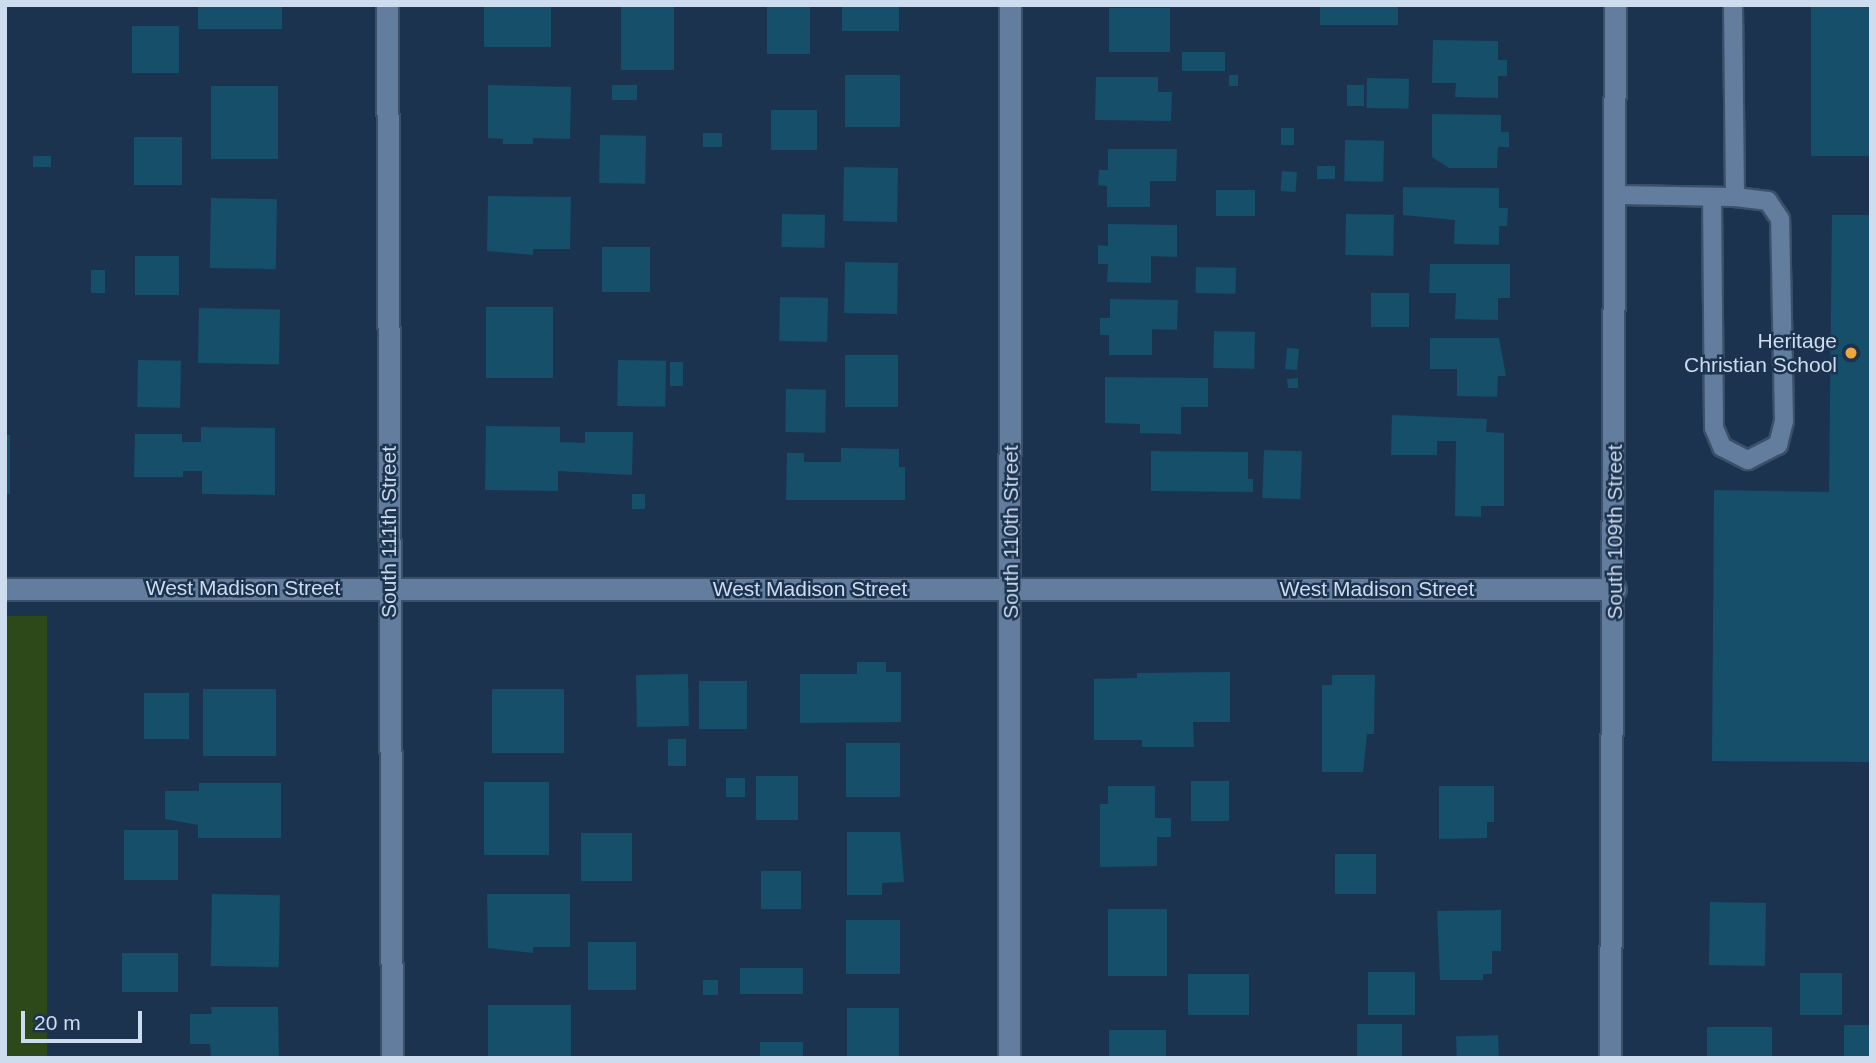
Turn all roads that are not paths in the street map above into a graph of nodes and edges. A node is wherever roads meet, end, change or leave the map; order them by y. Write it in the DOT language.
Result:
graph roads {
  1 [pos="387,5"];
  2 [pos="1010,5"];
  3 [pos="1615,5"];
  4 [pos="1733,5"];
  5 [pos="1615,195"];
  6 [pos="1712,197"];
  7 [pos="1735,197"];
  8 [pos="389,588"];
  9 [pos="5,589"];
  10 [pos="1615,589"];
  11 [pos="1012,590"];
  12 [pos="392,1058"];
  13 [pos="1009,1058"];
  14 [pos="1610,1058"];
  1 -- 8 [label="street, South 111th Street"];
  2 -- 11 [label="street, South 110th Street"];
  3 -- 5 [label="street, South 109th Street"];
  4 -- 7 [label="lane"];
  5 -- 6 [label="lane"];
  5 -- 10 [label="street, South 109th Street"];
  6 -- 7 [label="lane"];
  6 -- 7 [label="lane"];
  8 -- 9 [label="street, West Madison Street"];
  8 -- 11 [label="street, West Madison Street"];
  8 -- 12 [label="street, South 111th Street"];
  10 -- 11 [label="street, West Madison Street"];
  10 -- 14 [label="street, South 109th Street"];
  11 -- 13 [label="street, South 110th Street"];
}
